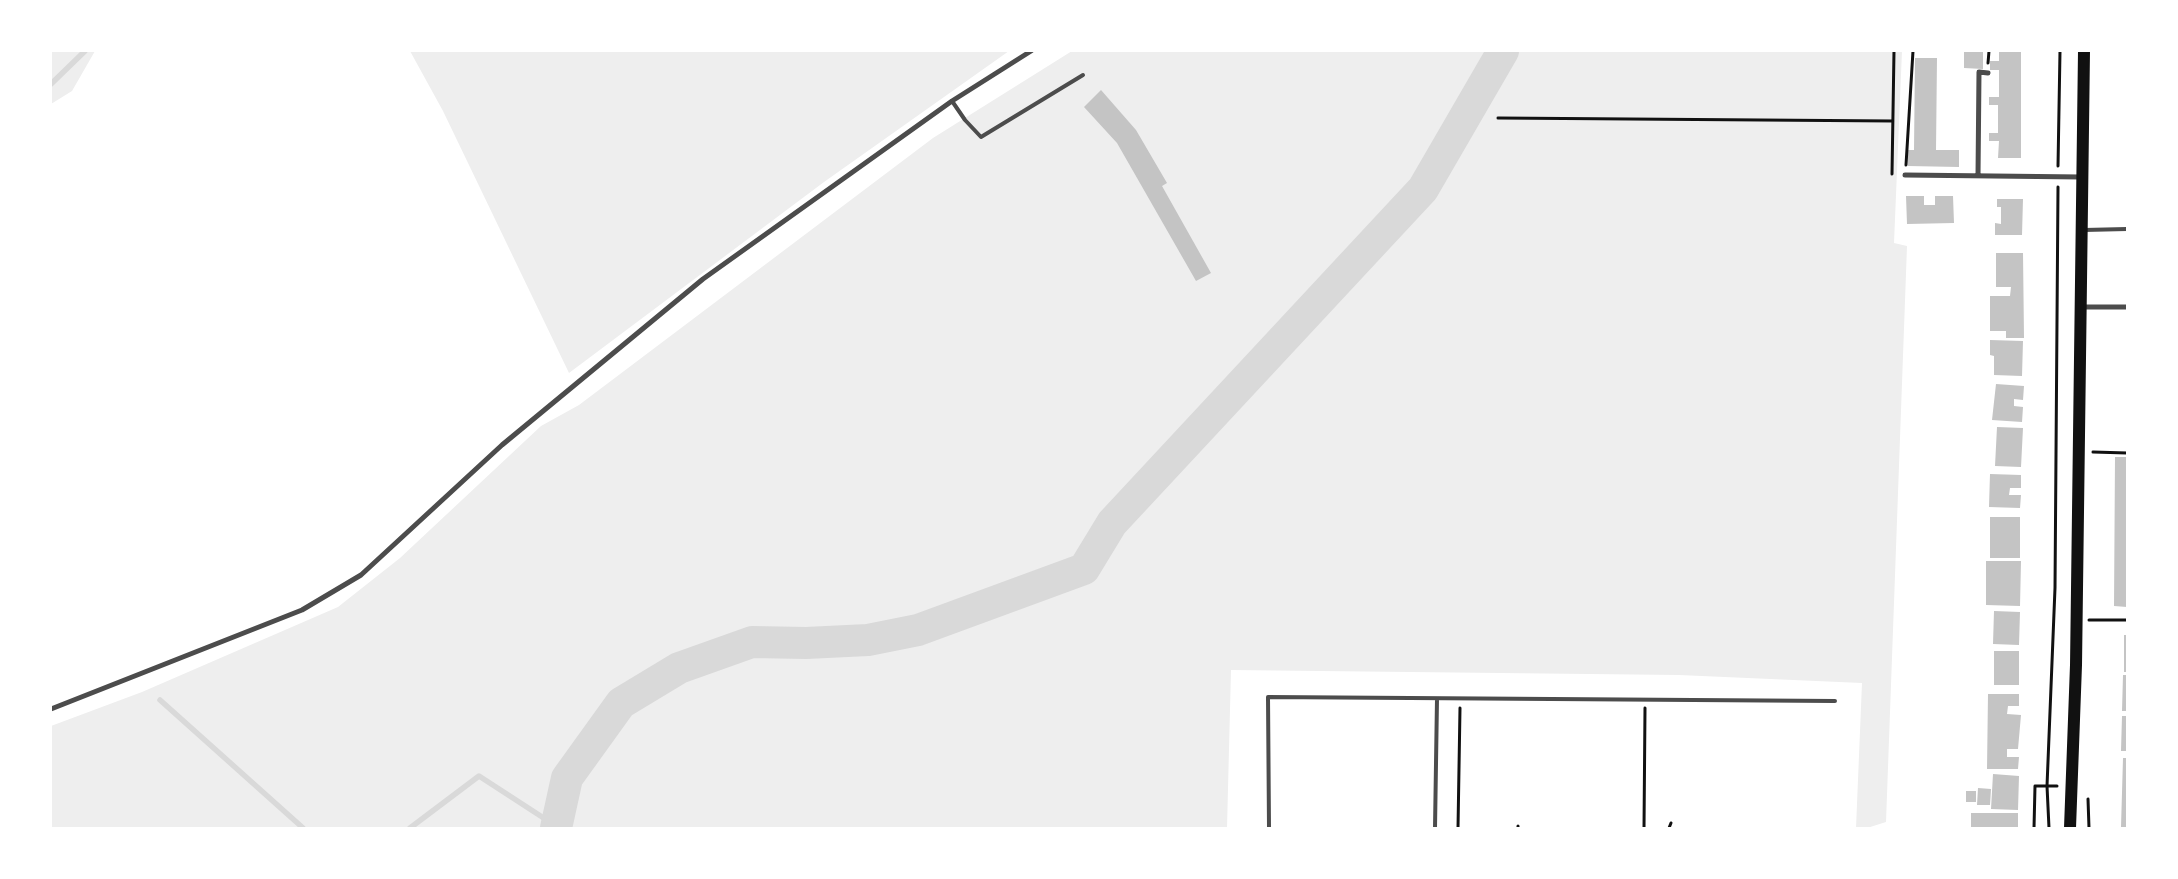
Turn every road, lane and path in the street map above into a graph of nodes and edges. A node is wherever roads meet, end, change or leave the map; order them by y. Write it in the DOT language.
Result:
graph roads {
  1 [pos="1030,51"];
  2 [pos="1894,51"];
  3 [pos="1913,51"];
  4 [pos="1989,51"];
  5 [pos="2060,51"];
  6 [pos="2084,51"];
  7 [pos="1988,73"];
  8 [pos="1083,75"];
  9 [pos="952,100"];
  10 [pos="1498,118"];
  11 [pos="1893,121"];
  12 [pos="2049,165"];
  13 [pos="1905,175"];
  14 [pos="1978,176"];
  15 [pos="2081,177"];
  16 [pos="2057,206"];
  17 [pos="2127,229"];
  18 [pos="2081,230"];
  19 [pos="2080,307"];
  20 [pos="2127,307"];
  21 [pos="2093,452"];
  22 [pos="2127,453"];
  23 [pos="2076,620"];
  24 [pos="2127,620"];
  25 [pos="1437,699"];
  26 [pos="1460,699"];
  27 [pos="1644,700"];
  28 [pos="1835,701"];
  29 [pos="51,709"];
  30 [pos="2047,786"];
  31 [pos="1671,823"];
  32 [pos="1269,828"];
  33 [pos="1435,828"];
  34 [pos="1458,828"];
  35 [pos="1644,828"];
  36 [pos="1669,828"];
  37 [pos="2034,828"];
  38 [pos="2049,828"];
  39 [pos="2070,828"];
  1 -- 9 [label="street"];
  2 -- 11 [label="path"];
  3 -- 13 [label="path"];
  4 -- 7 [label="path"];
  5 -- 12 [label="path"];
  6 -- 15 [label="main road"];
  7 -- 14 [label="street"];
  8 -- 9 [label="lane"];
  9 -- 29 [label="street"];
  10 -- 11 [label="path"];
  11 -- 13 [label="path"];
  13 -- 14 [label="street"];
  14 -- 15 [label="street"];
  15 -- 18 [label="main road"];
  16 -- 30 [label="path"];
  17 -- 18 [label="lane"];
  18 -- 19 [label="main road"];
  19 -- 20 [label="street"];
  19 -- 23 [label="main road"];
  21 -- 22 [label="path"];
  23 -- 24 [label="path"];
  23 -- 39 [label="main road"];
  25 -- 26 [label="lane"];
  25 -- 32 [label="lane"];
  25 -- 33 [label="lane"];
  26 -- 27 [label="lane"];
  26 -- 34 [label="path"];
  27 -- 28 [label="lane"];
  27 -- 35 [label="path"];
  30 -- 37 [label="path"];
  30 -- 38 [label="path"];
  31 -- 36 [label="path"];
}
